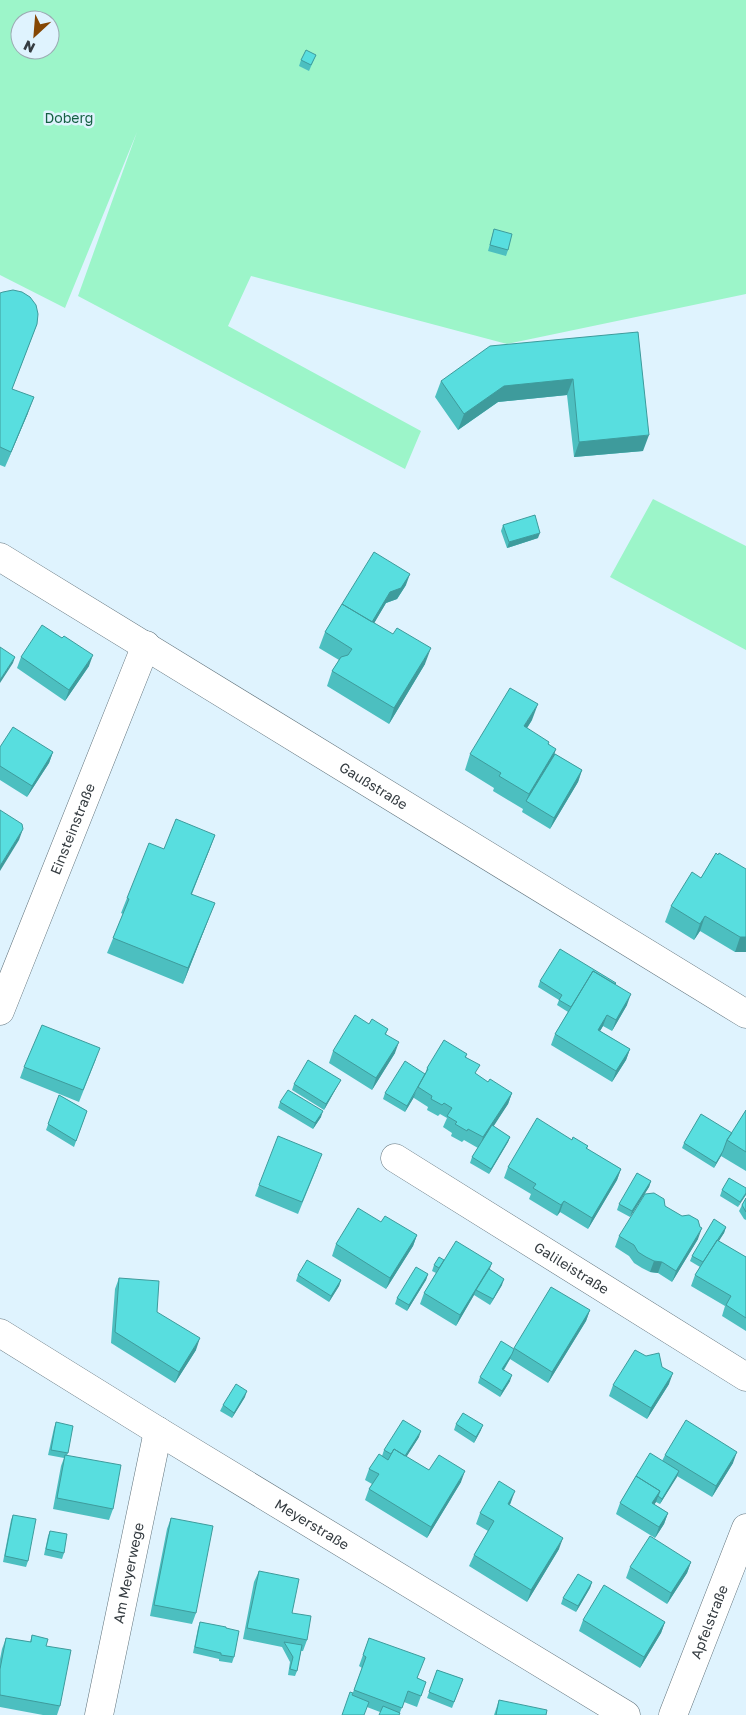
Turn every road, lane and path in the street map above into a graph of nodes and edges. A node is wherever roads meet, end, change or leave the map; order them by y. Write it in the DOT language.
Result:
graph roads {
  1 [pos="0,556"];
  2 [pos="146,645"];
  3 [pos="0,1011"];
  4 [pos="746,1014"];
  5 [pos="395,1158"];
  6 [pos="0,1333"];
  7 [pos="746,1377"];
  8 [pos="158,1431"];
  9 [pos="746,1528"];
  10 [pos="99,1715"];
  11 [pos="626,1715"];
  12 [pos="673,1715"];
  1 -- 2 [label="street, Gaußstraße"];
  2 -- 3 [label="street, Einsteinstraße"];
  2 -- 4 [label="street, Gaußstraße"];
  5 -- 7 [label="street, Galileistraße"];
  6 -- 8 [label="street, Meyerstraße"];
  8 -- 10 [label="street, Am Meyerwege"];
  8 -- 11 [label="street, Meyerstraße"];
  9 -- 12 [label="street, Apfelstraße"];
}
